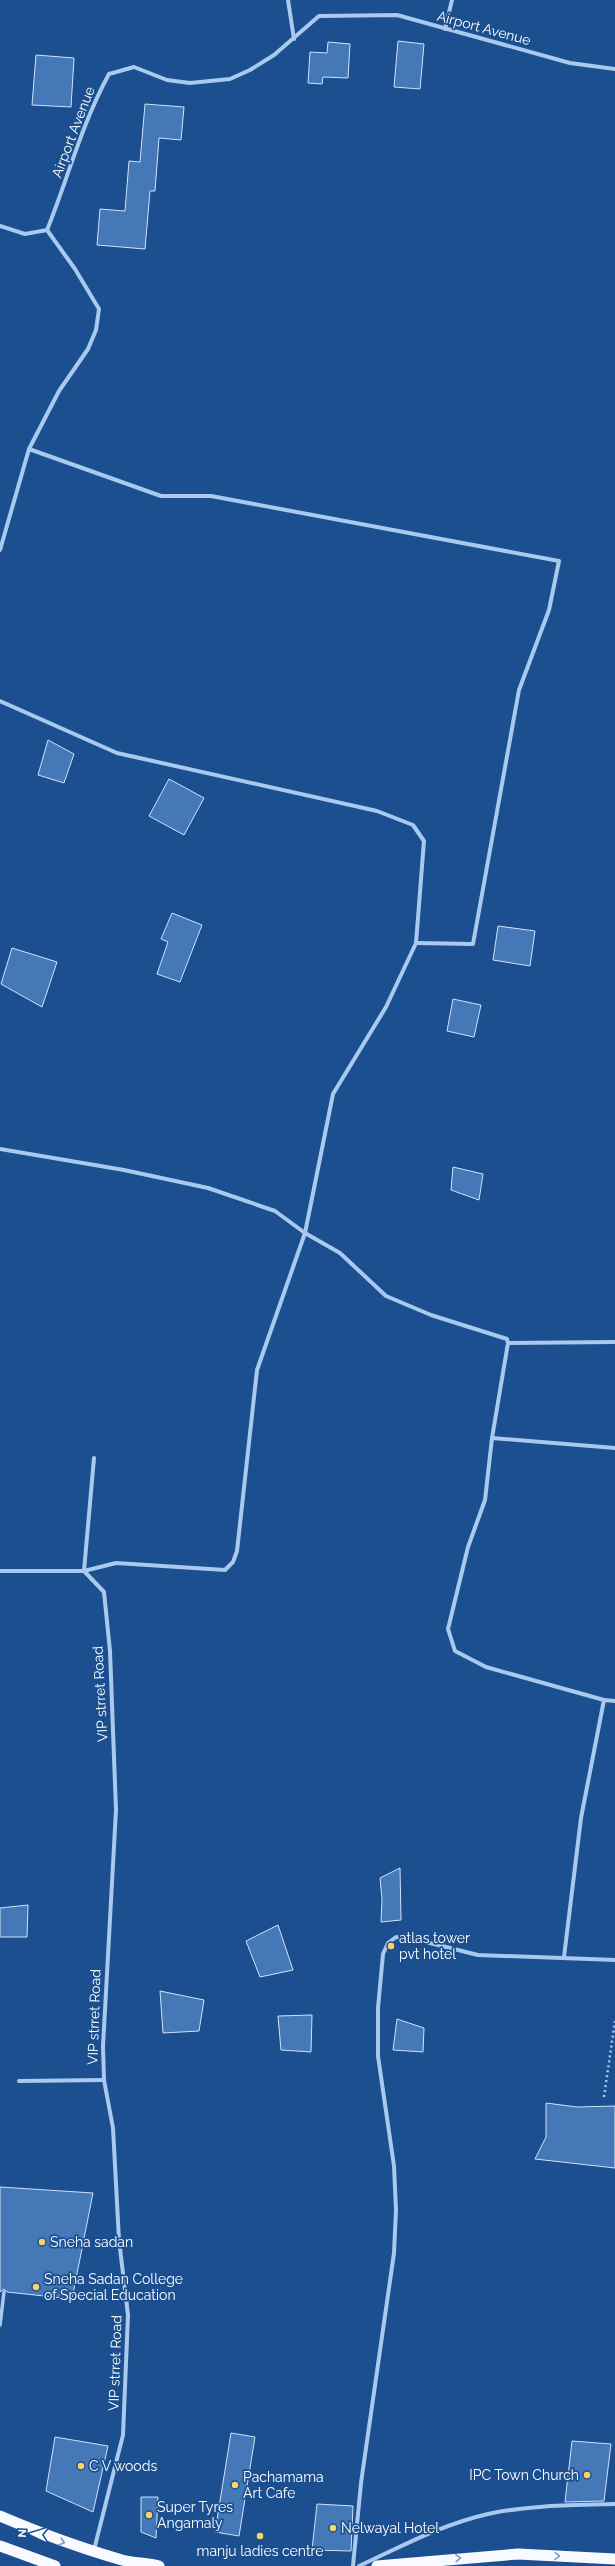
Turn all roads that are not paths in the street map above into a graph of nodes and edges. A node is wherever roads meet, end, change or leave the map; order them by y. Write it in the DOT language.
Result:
graph roads {
  1 [pos="288,0"];
  2 [pos="452,0"];
  3 [pos="445,29"];
  4 [pos="294,39"];
  5 [pos="615,69"];
  6 [pos="0,226"];
  7 [pos="46,230"];
  8 [pos="28,449"];
  9 [pos="0,550"];
  10 [pos="0,701"];
  11 [pos="416,943"];
  12 [pos="0,1149"];
  13 [pos="305,1233"];
  14 [pos="615,1342"];
  15 [pos="508,1343"];
  16 [pos="492,1438"];
  17 [pos="615,1448"];
  18 [pos="94,1458"];
  19 [pos="0,1571"];
  20 [pos="84,1571"];
  21 [pos="604,1700"];
  22 [pos="615,1701"];
  23 [pos="564,1957"];
  24 [pos="615,1960"];
  25 [pos="104,2080"];
  26 [pos="19,2081"];
  27 [pos="4,2292"];
  28 [pos="0,2325"];
  29 [pos="615,2504"];
  30 [pos="0,2516"];
  31 [pos="0,2546"];
  32 [pos="94,2551"];
  33 [pos="615,2559"];
  34 [pos="54,2566"];
  35 [pos="159,2566"];
  36 [pos="353,2566"];
  37 [pos="359,2566"];
  38 [pos="377,2566"];
  1 -- 4 [label="street"];
  2 -- 3 [label="street"];
  3 -- 4 [label="street, Airport Avenue"];
  3 -- 5 [label="street, Airport Avenue"];
  4 -- 7 [label="street, Airport Avenue"];
  6 -- 7 [label="street"];
  7 -- 8 [label="street"];
  8 -- 9 [label="street"];
  8 -- 11 [label="street"];
  10 -- 11 [label="street"];
  11 -- 13 [label="street"];
  12 -- 13 [label="street"];
  13 -- 15 [label="street"];
  13 -- 20 [label="street"];
  14 -- 15 [label="street"];
  15 -- 16 [label="street"];
  16 -- 17 [label="street"];
  16 -- 21 [label="street"];
  18 -- 20 [label="street"];
  19 -- 20 [label="street"];
  20 -- 25 [label="street, VIP strret Road"];
  21 -- 22 [label="street"];
  21 -- 23 [label="street"];
  23 -- 24 [label="street"];
  23 -- 36 [label="street"];
  25 -- 26 [label="street"];
  25 -- 32 [label="street, VIP strret Road"];
  27 -- 28 [label="street"];
  29 -- 37 [label="street"];
  30 -- 32 [label="highway, one-way"];
  31 -- 34 [label="highway"];
  32 -- 35 [label="highway"];
  38 -- 33 [label="highway, one-way"];
}
